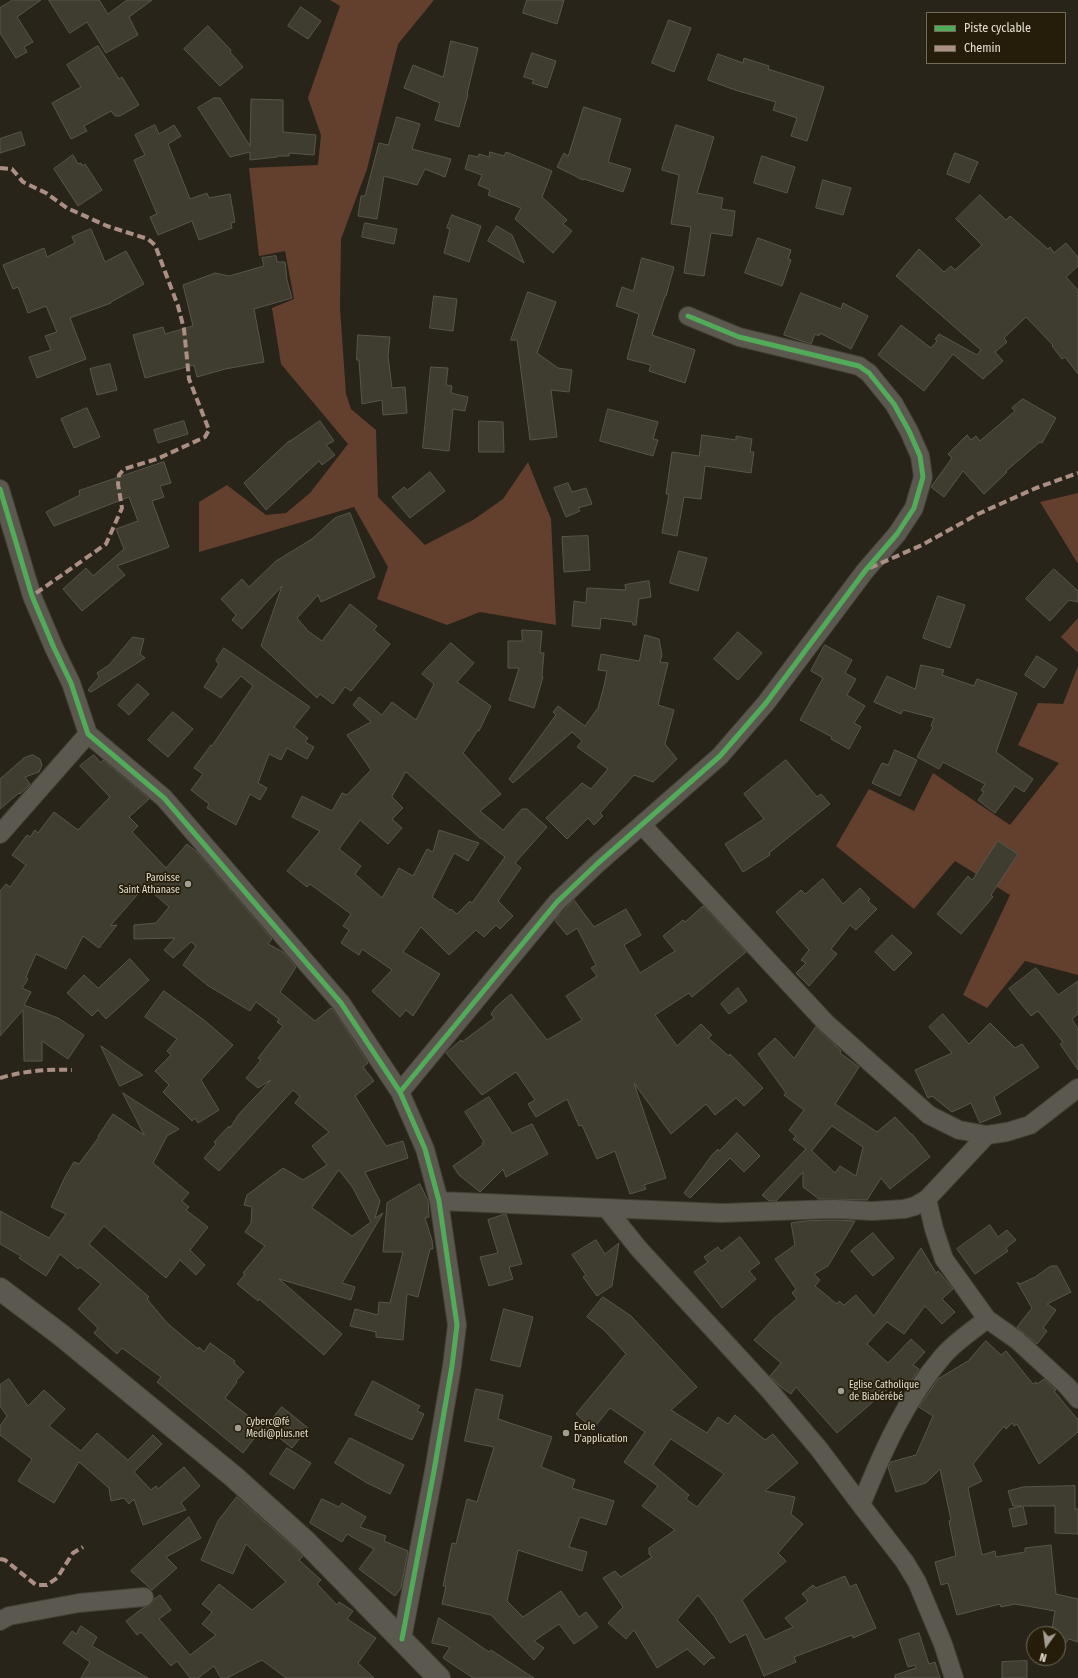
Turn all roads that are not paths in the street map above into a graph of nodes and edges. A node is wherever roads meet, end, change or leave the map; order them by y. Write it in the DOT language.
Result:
graph roads {
  1 [pos="688,316"];
  2 [pos="0,489"];
  3 [pos="88,734"];
  4 [pos="642,825"];
  5 [pos="0,834"];
  6 [pos="1078,1088"];
  7 [pos="400,1092"];
  8 [pos="987,1134"];
  9 [pos="927,1199"];
  10 [pos="439,1201"];
  11 [pos="607,1209"];
  12 [pos="0,1289"];
  13 [pos="987,1318"];
  14 [pos="1078,1399"];
  15 [pos="861,1505"];
  16 [pos="144,1597"];
  17 [pos="0,1621"];
  18 [pos="402,1639"];
  19 [pos="439,1678"];
  20 [pos="954,1678"];
  1 -- 4 [label="street"];
  2 -- 3 [label="street"];
  3 -- 5 [label="street"];
  3 -- 7 [label="street"];
  4 -- 7 [label="street"];
  4 -- 8 [label="street"];
  6 -- 8 [label="street"];
  7 -- 10 [label="street"];
  8 -- 9 [label="street"];
  9 -- 11 [label="street"];
  9 -- 13 [label="street"];
  10 -- 11 [label="street"];
  10 -- 18 [label="street"];
  11 -- 15 [label="street"];
  12 -- 18 [label="street"];
  13 -- 14 [label="street"];
  13 -- 15 [label="street"];
  15 -- 20 [label="street"];
  16 -- 17 [label="street"];
  18 -- 19 [label="street"];
}
